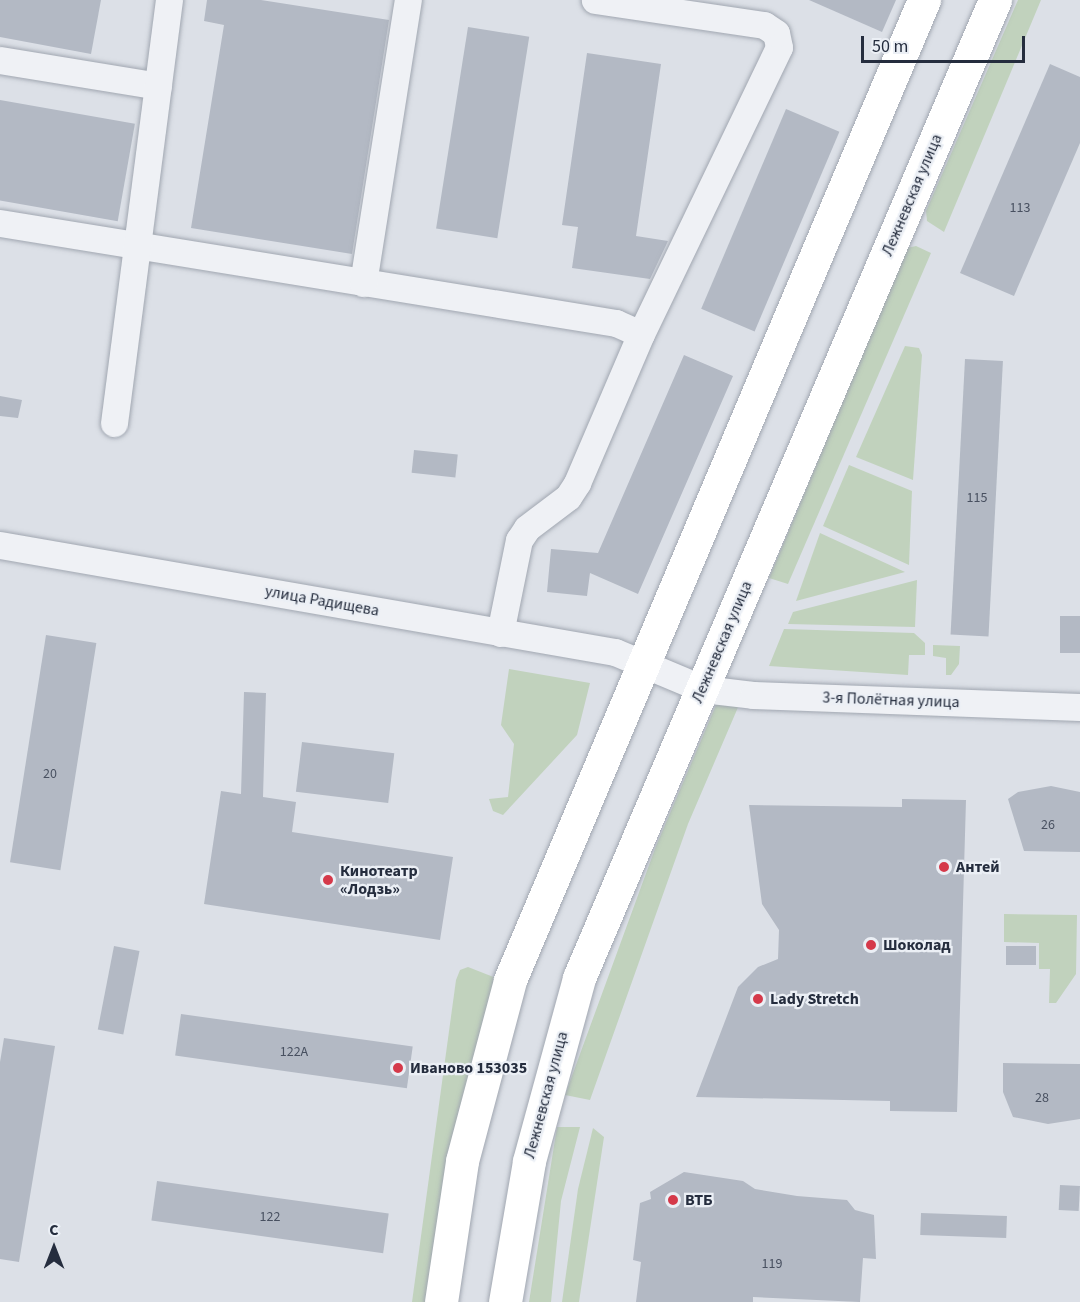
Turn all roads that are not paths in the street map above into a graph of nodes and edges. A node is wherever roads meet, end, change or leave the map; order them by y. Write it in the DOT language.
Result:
graph roads {
  1 [pos="169,0"];
  2 [pos="408,0"];
  3 [pos="595,0"];
  4 [pos="924,0"];
  5 [pos="995,0"];
  6 [pos="0,60"];
  7 [pos="158,86"];
  8 [pos="0,223"];
  9 [pos="137,247"];
  10 [pos="363,283"];
  11 [pos="641,334"];
  12 [pos="114,423"];
  13 [pos="0,545"];
  14 [pos="500,633"];
  15 [pos="642,663"];
  16 [pos="703,689"];
  17 [pos="1080,707"];
  18 [pos="441,1302"];
  19 [pos="505,1302"];
  1 -- 7 [label="street"];
  2 -- 10 [label="street"];
  3 -- 11 [label="street"];
  4 -- 15 [label="highway"];
  5 -- 16 [label="highway, Лежневская улица"];
  6 -- 7 [label="street"];
  7 -- 9 [label="street"];
  8 -- 9 [label="street"];
  9 -- 10 [label="street"];
  9 -- 12 [label="street"];
  10 -- 11 [label="street"];
  11 -- 14 [label="street"];
  13 -- 14 [label="street, улица Радищева"];
  14 -- 15 [label="street, улица Радищева"];
  15 -- 16 [label="street, 3-я Полётная улица"];
  15 -- 18 [label="highway"];
  16 -- 17 [label="street, 3-я Полётная улица"];
  16 -- 19 [label="highway, Лежневская улица"];
}
